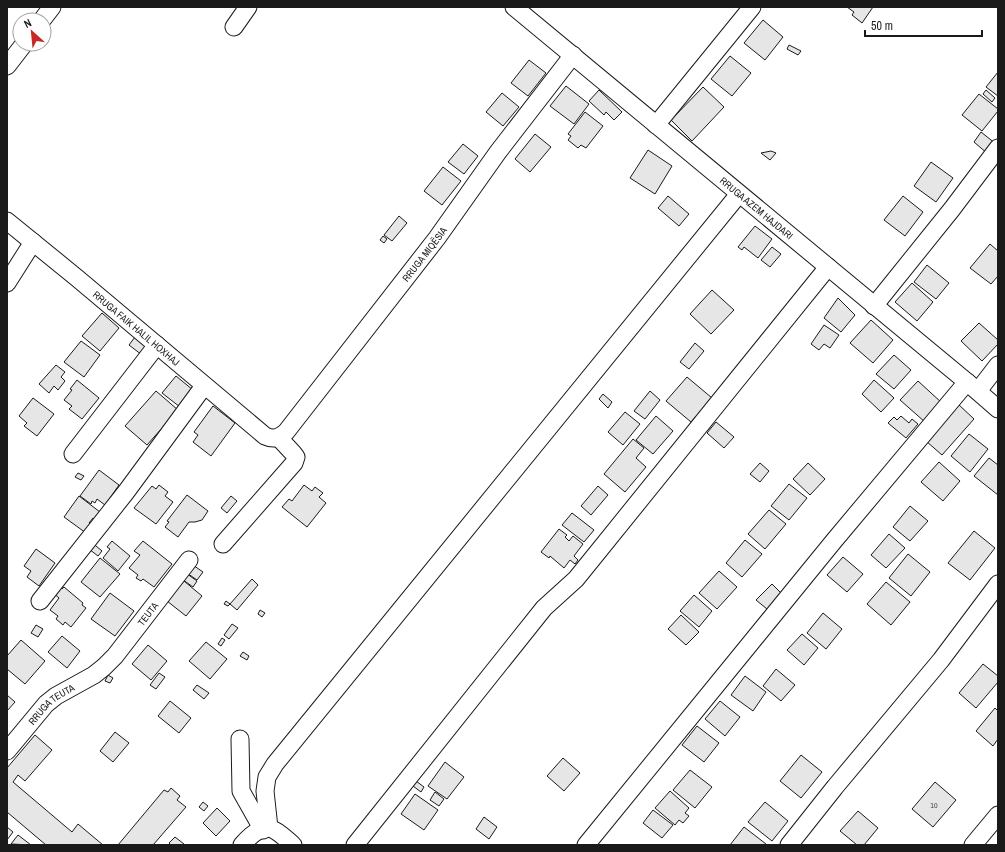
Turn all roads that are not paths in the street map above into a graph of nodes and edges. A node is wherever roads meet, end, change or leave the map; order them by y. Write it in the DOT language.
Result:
graph roads {
  1 [pos="248,7"];
  2 [pos="514,7"];
  3 [pos="752,7"];
  4 [pos="234,27"];
  5 [pos="18,52"];
  6 [pos="573,56"];
  7 [pos="7,66"];
  8 [pos="656,125"];
  9 [pos="998,148"];
  10 [pos="739,194"];
  11 [pos="7,221"];
  12 [pos="33,242"];
  13 [pos="828,267"];
  14 [pos="7,283"];
  15 [pos="874,306"];
  16 [pos="157,346"];
  17 [pos="998,366"];
  18 [pos="204,386"];
  19 [pos="972,387"];
  20 [pos="998,409"];
  21 [pos="272,437"];
  22 [pos="74,454"];
  23 [pos="223,544"];
  24 [pos="189,560"];
  25 [pos="998,584"];
  26 [pos="40,601"];
  27 [pos="104,667"];
  28 [pos="240,739"];
  29 [pos="7,751"];
  30 [pos="998,814"];
  31 [pos="266,829"];
  32 [pos="242,845"];
  33 [pos="293,845"];
  34 [pos="355,845"];
  35 [pos="586,845"];
  36 [pos="789,845"];
  37 [pos="973,845"];
  1 -- 4 [label="street"];
  2 -- 6 [label="street, RRUGA AZEM HAJDARI"];
  3 -- 8 [label="street"];
  5 -- 7 [label="street"];
  6 -- 8 [label="street, RRUGA AZEM HAJDARI"];
  6 -- 21 [label="street, RRUGA MIQËSIA"];
  8 -- 10 [label="street, RRUGA AZEM HAJDARI"];
  9 -- 15 [label="street"];
  10 -- 13 [label="street, RRUGA AZEM HAJDARI"];
  10 -- 31 [label="street"];
  11 -- 12 [label="street, RRUGA FAIK HALIL HOXHAJ"];
  12 -- 14 [label="street"];
  12 -- 16 [label="street, RRUGA FAIK HALIL HOXHAJ"];
  13 -- 15 [label="street, RRUGA AZEM HAJDARI"];
  13 -- 34 [label="street"];
  15 -- 19 [label="street, RRUGA AZEM HAJDARI"];
  16 -- 18 [label="street, RRUGA FAIK HALIL HOXHAJ"];
  16 -- 22 [label="street"];
  17 -- 19 [label="street"];
  18 -- 21 [label="street, RRUGA FAIK HALIL HOXHAJ"];
  18 -- 26 [label="street"];
  19 -- 20 [label="street, RRUGA AZEM HAJDARI"];
  19 -- 35 [label="street"];
  21 -- 23 [label="street, RRUGA FAIK HALIL HOXHAJ"];
  24 -- 27 [label="street, TEUTA"];
  25 -- 36 [label="street"];
  27 -- 29 [label="street, RRUGA TEUTA"];
  28 -- 31 [label="street"];
  30 -- 37 [label="street"];
  31 -- 32 [label="street"];
  31 -- 33 [label="street"];
}
